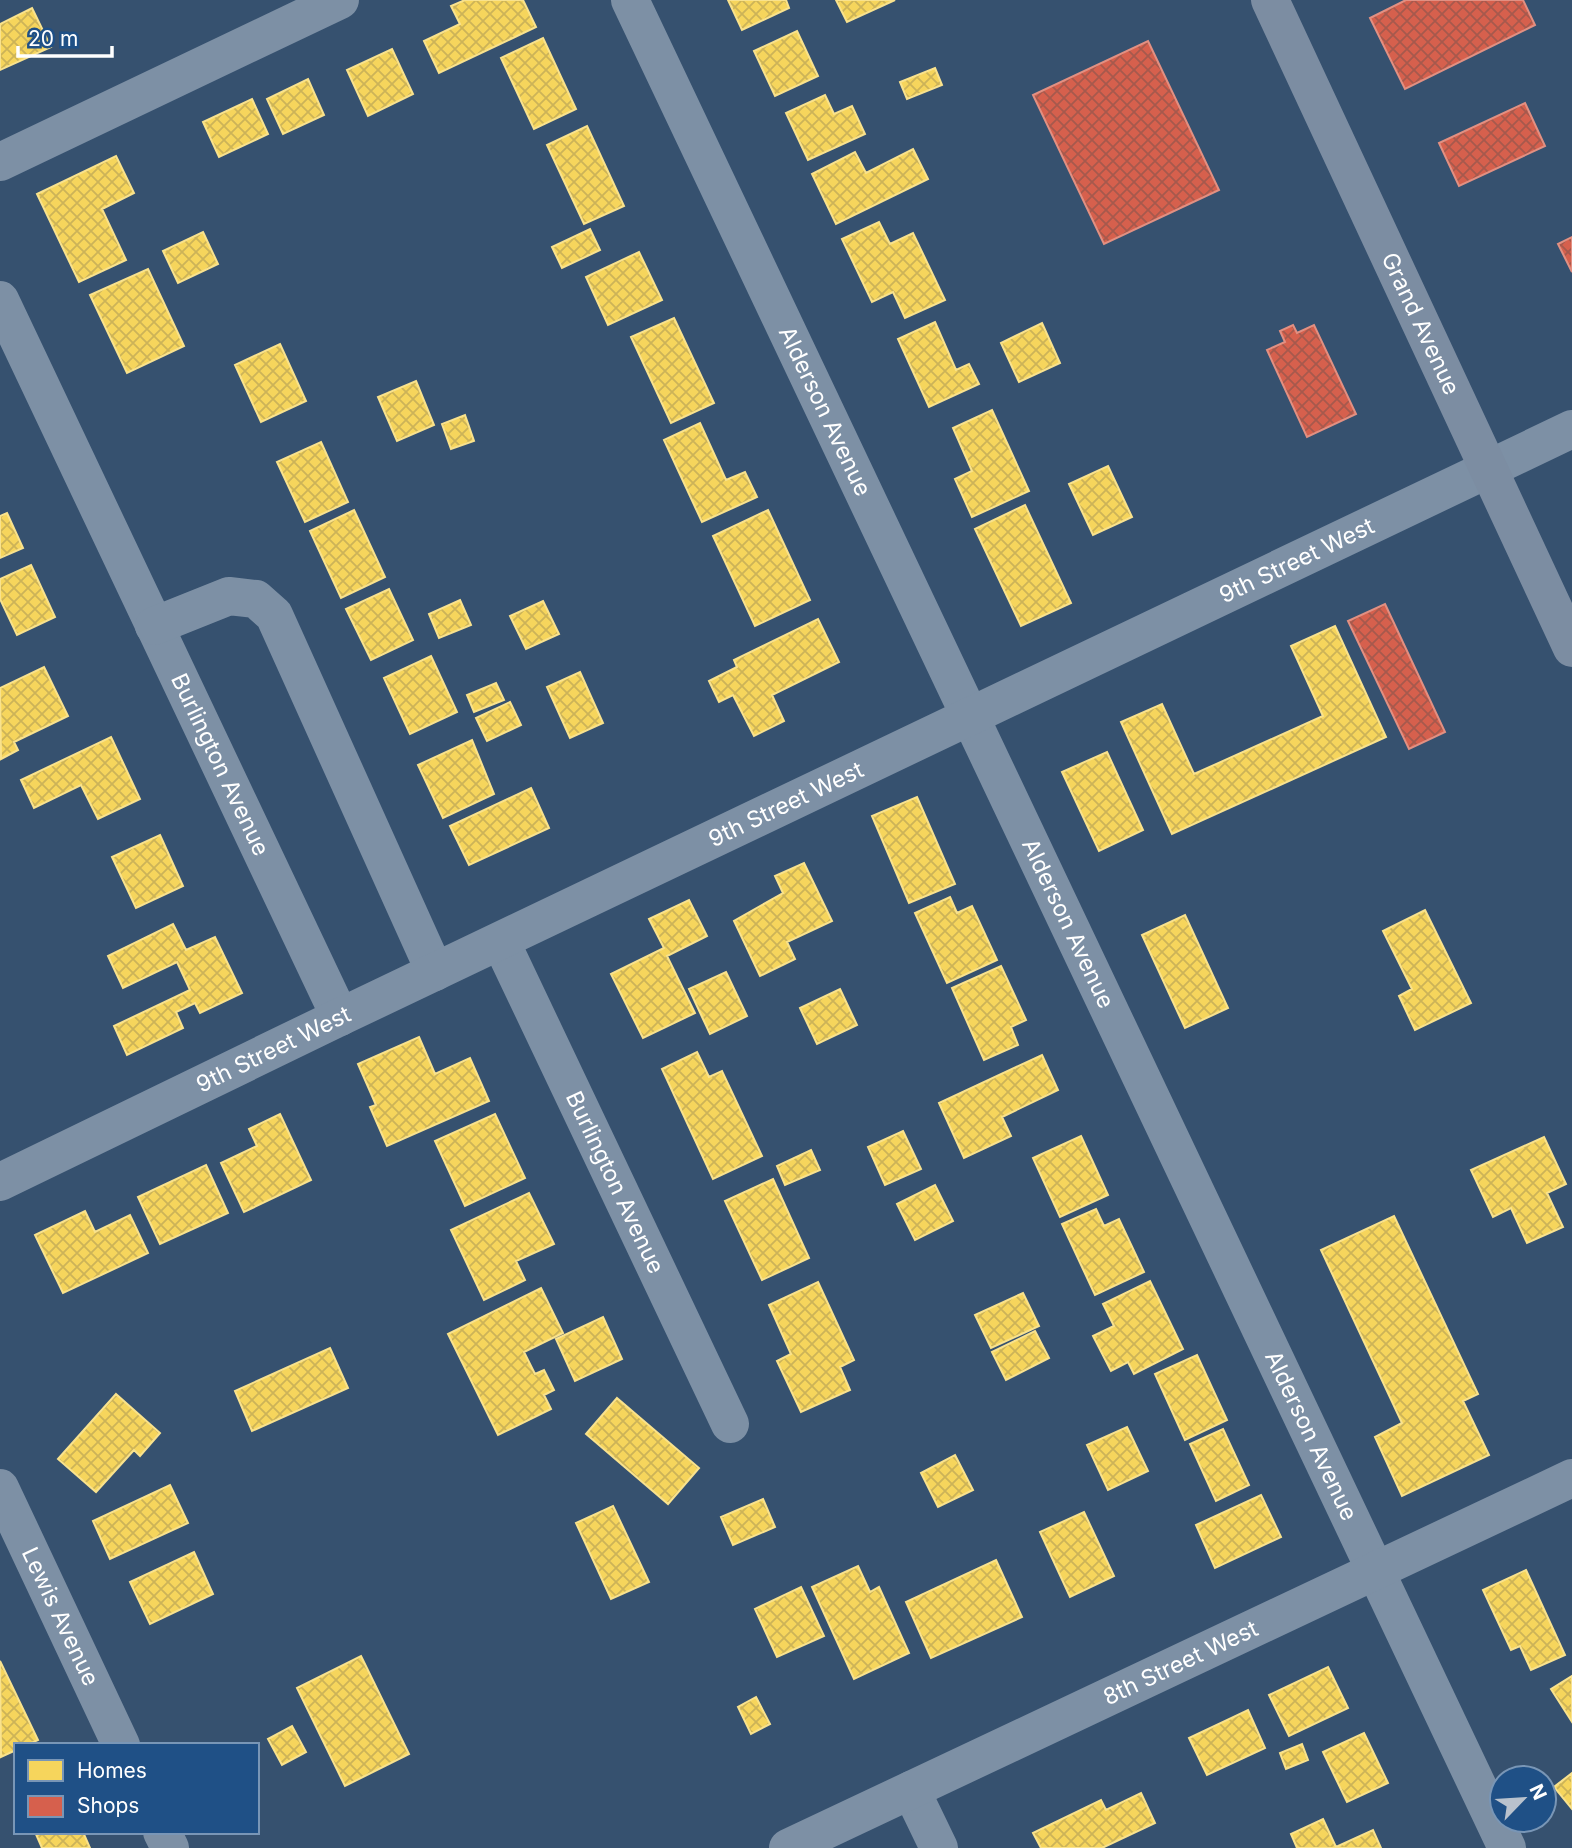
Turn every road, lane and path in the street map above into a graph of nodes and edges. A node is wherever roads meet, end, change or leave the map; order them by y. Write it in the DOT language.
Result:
graph roads {
  1 [pos="340,0"];
  2 [pos="630,0"];
  3 [pos="1270,0"];
  4 [pos="0,162"];
  5 [pos="0,300"];
  6 [pos="1572,429"];
  7 [pos="1488,467"];
  8 [pos="154,625"];
  9 [pos="1572,648"];
  10 [pos="970,715"];
  11 [pos="501,942"];
  12 [pos="435,972"];
  13 [pos="340,1017"];
  14 [pos="0,1182"];
  15 [pos="730,1424"];
  16 [pos="1572,1478"];
  17 [pos="0,1488"];
  18 [pos="1375,1571"];
  19 [pos="120,1743"];
  20 [pos="911,1790"];
  21 [pos="788,1848"];
  22 [pos="939,1848"];
  23 [pos="1507,1848"];
  1 -- 4 [label="street"];
  2 -- 10 [label="street, Alderson Avenue"];
  3 -- 7 [label="main road, Grand Avenue"];
  5 -- 8 [label="street, Burlington Avenue"];
  6 -- 7 [label="street, 9th Street West"];
  7 -- 9 [label="main road, Grand Avenue"];
  7 -- 10 [label="street, 9th Street West"];
  8 -- 12 [label="street"];
  8 -- 13 [label="street, Burlington Avenue"];
  10 -- 11 [label="street, 9th Street West"];
  10 -- 18 [label="street, Alderson Avenue"];
  11 -- 12 [label="street, 9th Street West"];
  11 -- 15 [label="street, Burlington Avenue"];
  12 -- 13 [label="street, 9th Street West"];
  13 -- 14 [label="street, 9th Street West"];
  16 -- 18 [label="street, 8th Street West"];
  17 -- 19 [label="street, Lewis Avenue"];
  18 -- 20 [label="street, 8th Street West"];
  18 -- 23 [label="street, Alderson Avenue"];
  20 -- 21 [label="street, 8th Street West"];
  20 -- 22 [label="street"];
}
